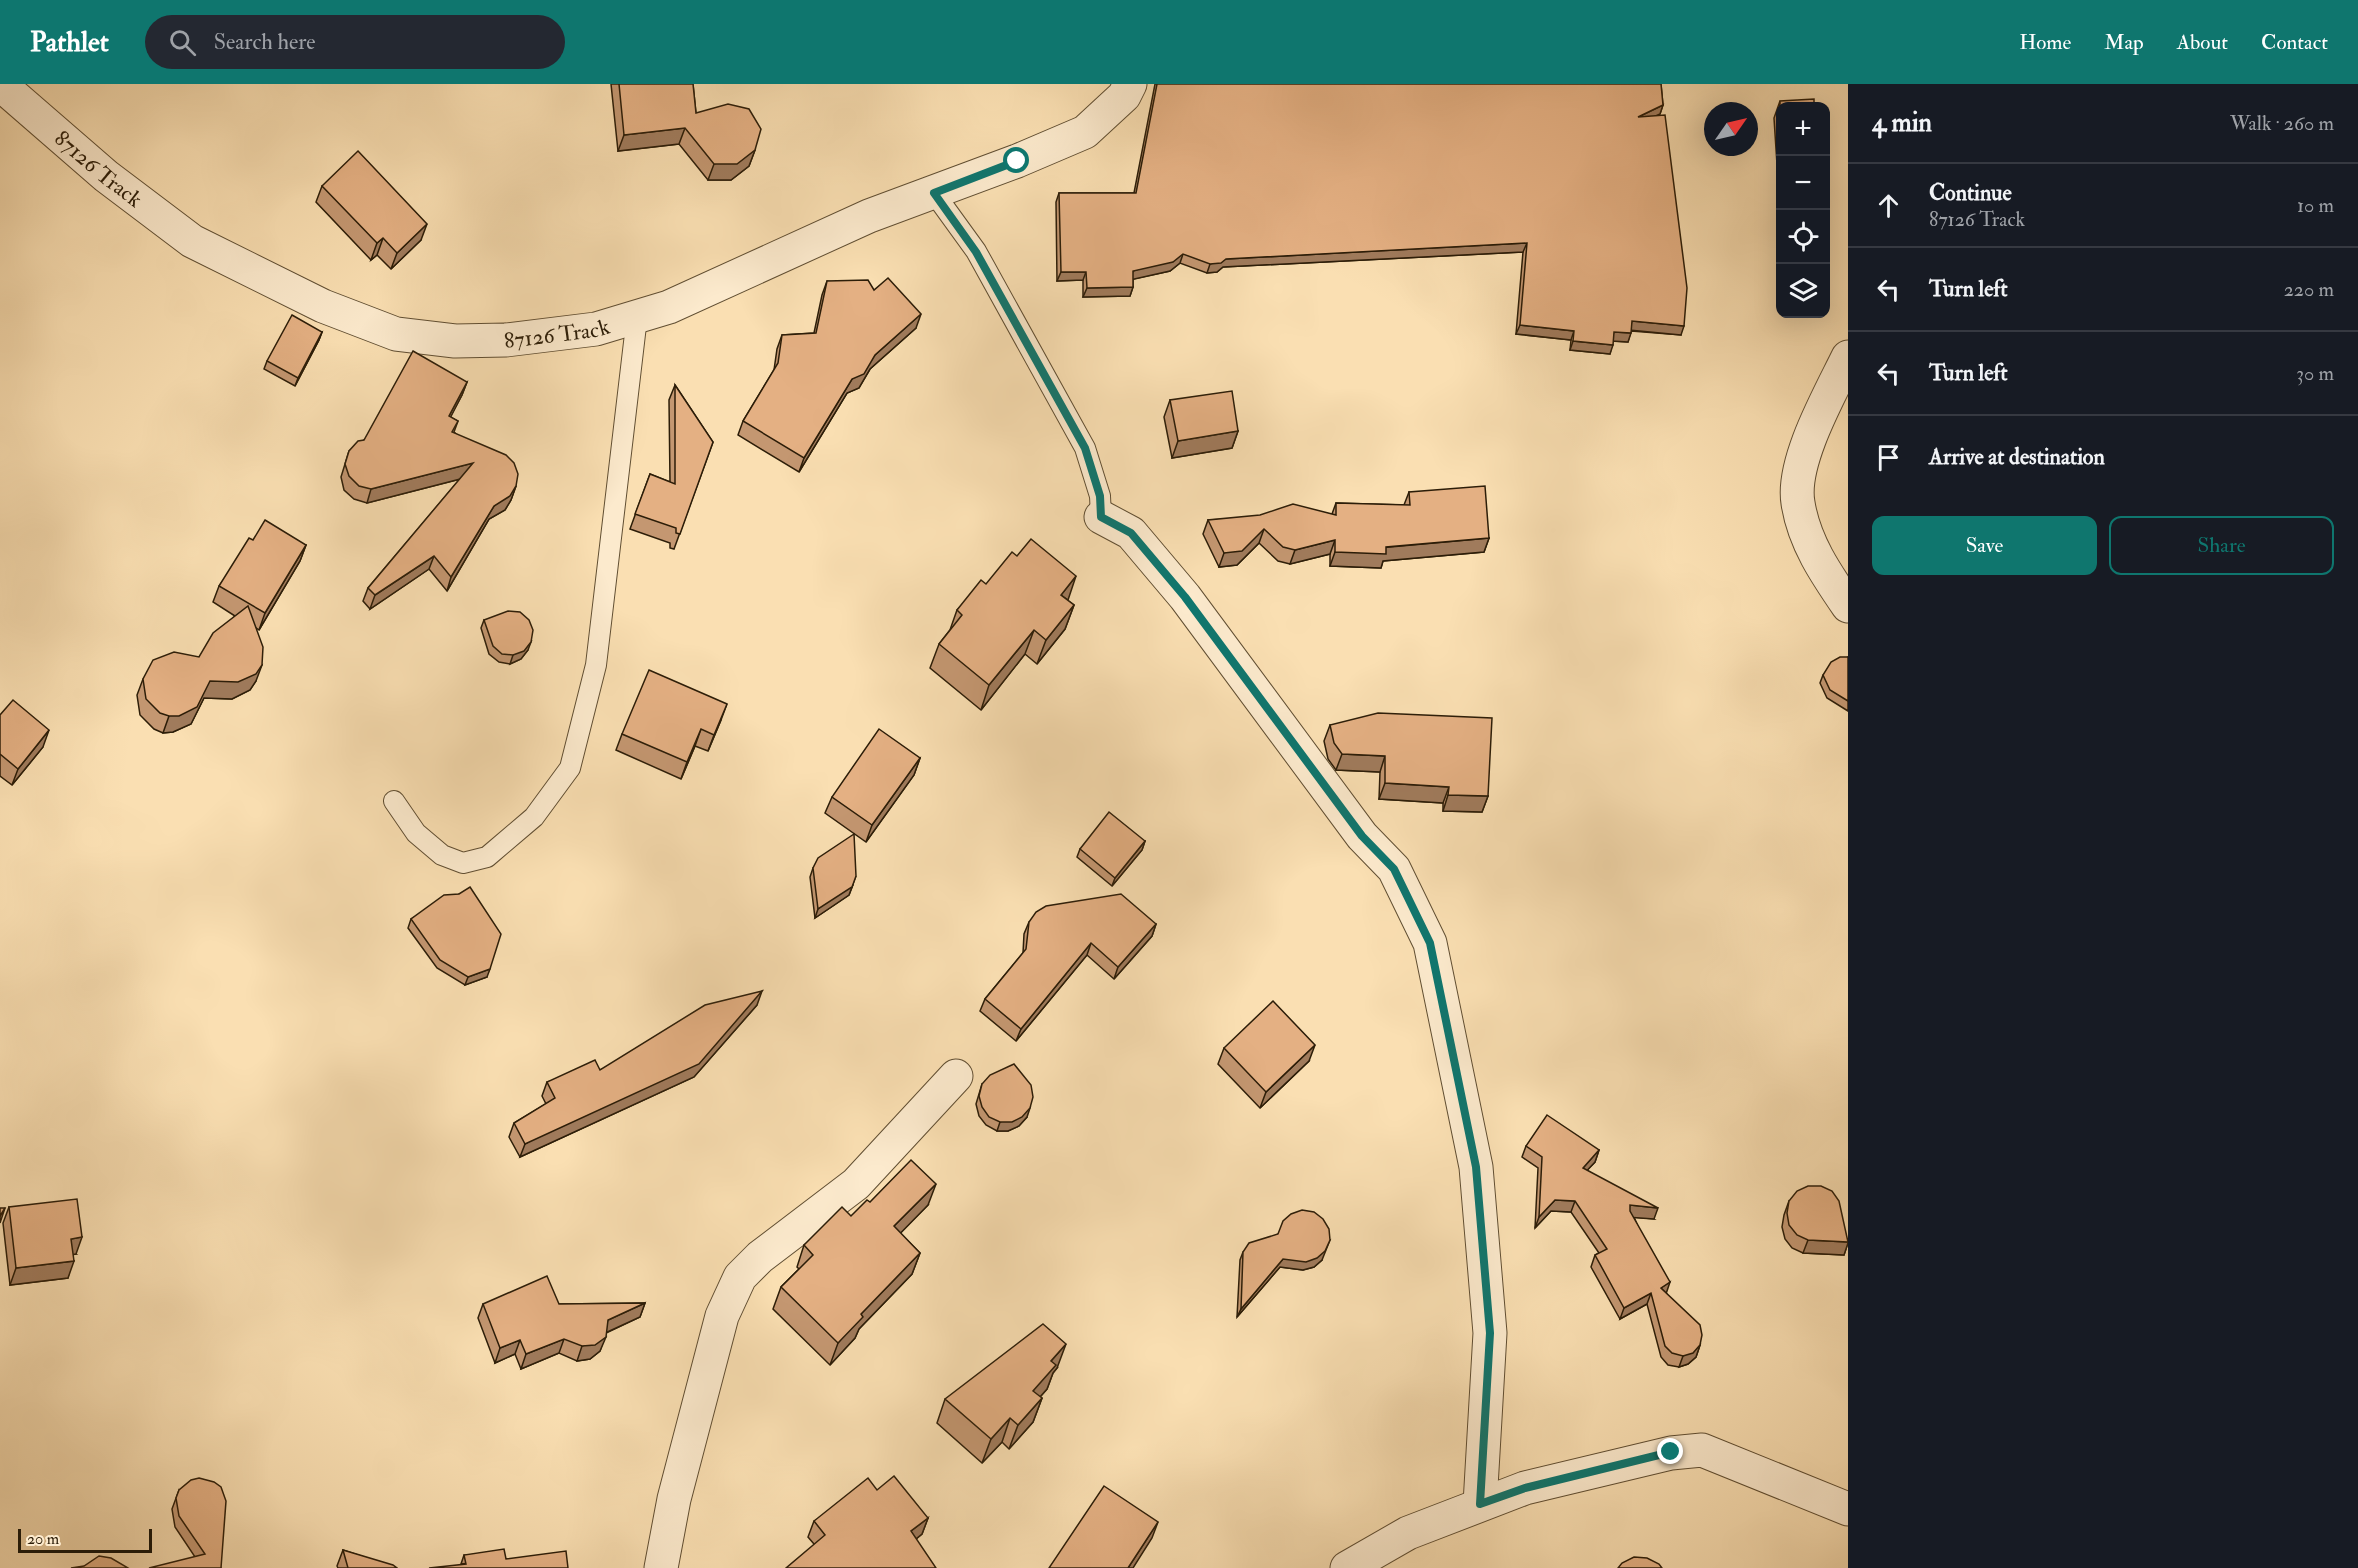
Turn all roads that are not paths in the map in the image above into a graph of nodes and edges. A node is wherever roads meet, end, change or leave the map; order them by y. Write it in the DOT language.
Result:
graph roads {
  1 [pos="0,84"];
  2 [pos="1131,84"];
  3 [pos="934,193"];
  4 [pos="637,317"];
  5 [pos="1848,357"];
  6 [pos="1101,517"];
  7 [pos="1848,606"];
  8 [pos="394,801"];
  9 [pos="956,1076"];
  10 [pos="1480,1504"];
  11 [pos="1848,1509"];
  12 [pos="661,1568"];
  13 [pos="1348,1568"];
  1 -- 4 [label="street, 87126 Track"];
  2 -- 3 [label="street, 87126 Track"];
  3 -- 4 [label="street, 87126 Track"];
  3 -- 6 [label="lane"];
  4 -- 8 [label="lane"];
  5 -- 7 [label="street"];
  6 -- 10 [label="street"];
  9 -- 12 [label="street"];
  10 -- 11 [label="street"];
  10 -- 13 [label="street"];
}
